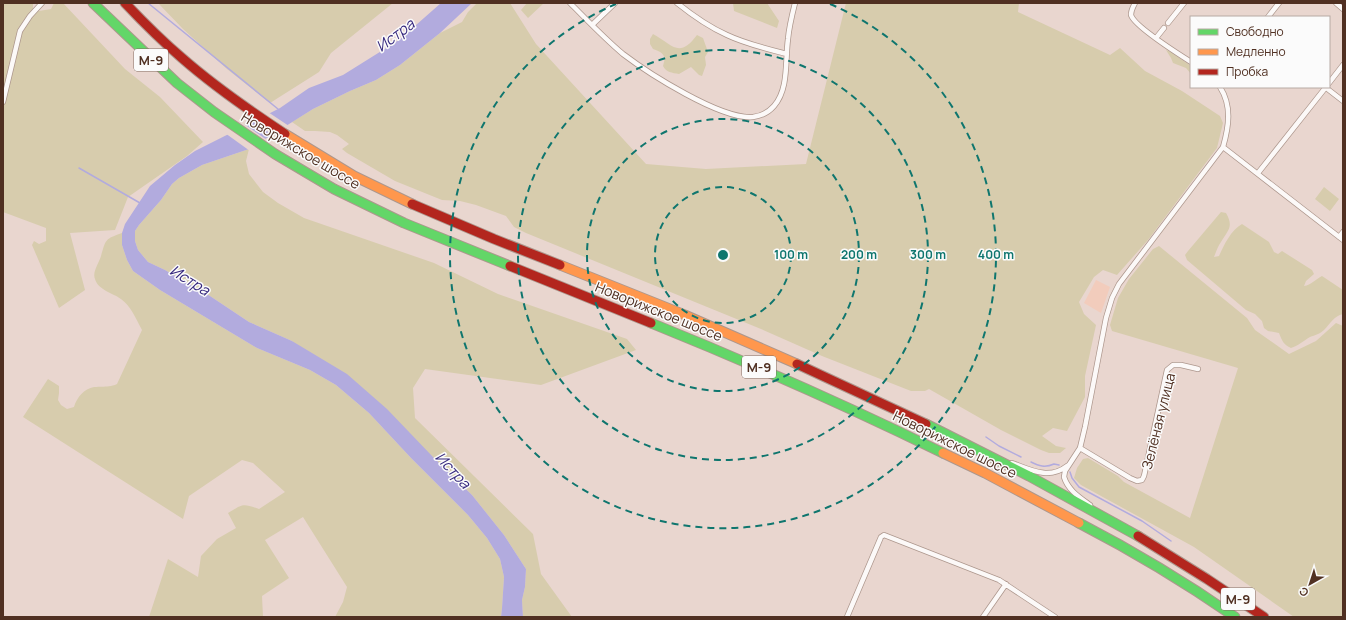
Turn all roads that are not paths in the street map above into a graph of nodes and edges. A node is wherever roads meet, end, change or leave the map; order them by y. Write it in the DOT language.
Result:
graph roads {
  1 [pos="42,3"];
  2 [pos="88,3"];
  3 [pos="93,3"];
  4 [pos="125,3"];
  5 [pos="570,3"];
  6 [pos="615,3"];
  7 [pos="677,3"];
  8 [pos="795,3"];
  9 [pos="1135,3"];
  10 [pos="1184,3"];
  11 [pos="1279,3"];
  12 [pos="1337,4"];
  13 [pos="1343,9"];
  14 [pos="101,11"];
  15 [pos="1269,16"];
  16 [pos="1168,23"];
  17 [pos="592,25"];
  18 [pos="1164,28"];
  19 [pos="1156,38"];
  20 [pos="787,54"];
  21 [pos="1190,61"];
  22 [pos="1343,65"];
  23 [pos="1330,82"];
  24 [pos="1221,88"];
  25 [pos="1325,88"];
  26 [pos="1327,88"];
  27 [pos="1343,101"];
  28 [pos="3,102"];
  29 [pos="1223,147"];
  30 [pos="1258,173"];
  31 [pos="1343,232"];
  32 [pos="1341,238"];
  33 [pos="1198,369"];
  34 [pos="1080,448"];
  35 [pos="987,454"];
  36 [pos="1068,465"];
  37 [pos="1117,523"];
  38 [pos="1006,584"];
  39 [pos="847,617"];
  40 [pos="983,617"];
  41 [pos="1055,617"];
  42 [pos="1235,617"];
  43 [pos="1264,617"];
  1 -- 28 [label="street"];
  2 -- 14 [label="street"];
  3 -- 14 [label="highway, Новорижское шоссе / М-9"];
  4 -- 35 [label="highway, Новорижское шоссе / М-9"];
  5 -- 17 [label="street"];
  6 -- 17 [label="street"];
  7 -- 20 [label="street"];
  8 -- 20 [label="street"];
  9 -- 19 [label="street"];
  10 -- 16 [label="street"];
  11 -- 15 [label="street"];
  12 -- 13 [label="street"];
  14 -- 42 [label="highway, Новорижское шоссе / М-9"];
  17 -- 20 [label="street"];
  18 -- 19 [label="street"];
  19 -- 21 [label="street"];
  22 -- 23 [label="street"];
  24 -- 29 [label="street"];
  25 -- 30 [label="street"];
  26 -- 27 [label="street"];
  29 -- 30 [label="street"];
  29 -- 34 [label="street"];
  30 -- 32 [label="street"];
  31 -- 32 [label="street"];
  33 -- 34 [label="street, Зелёная улица"];
  34 -- 36 [label="street"];
  35 -- 36 [label="street"];
  35 -- 37 [label="highway, Новорижское шоссе / М-9"];
  36 -- 37 [label="street"];
  37 -- 43 [label="highway, Новорижское шоссе / М-9"];
  38 -- 39 [label="street"];
  38 -- 40 [label="street"];
  38 -- 41 [label="street"];
}
